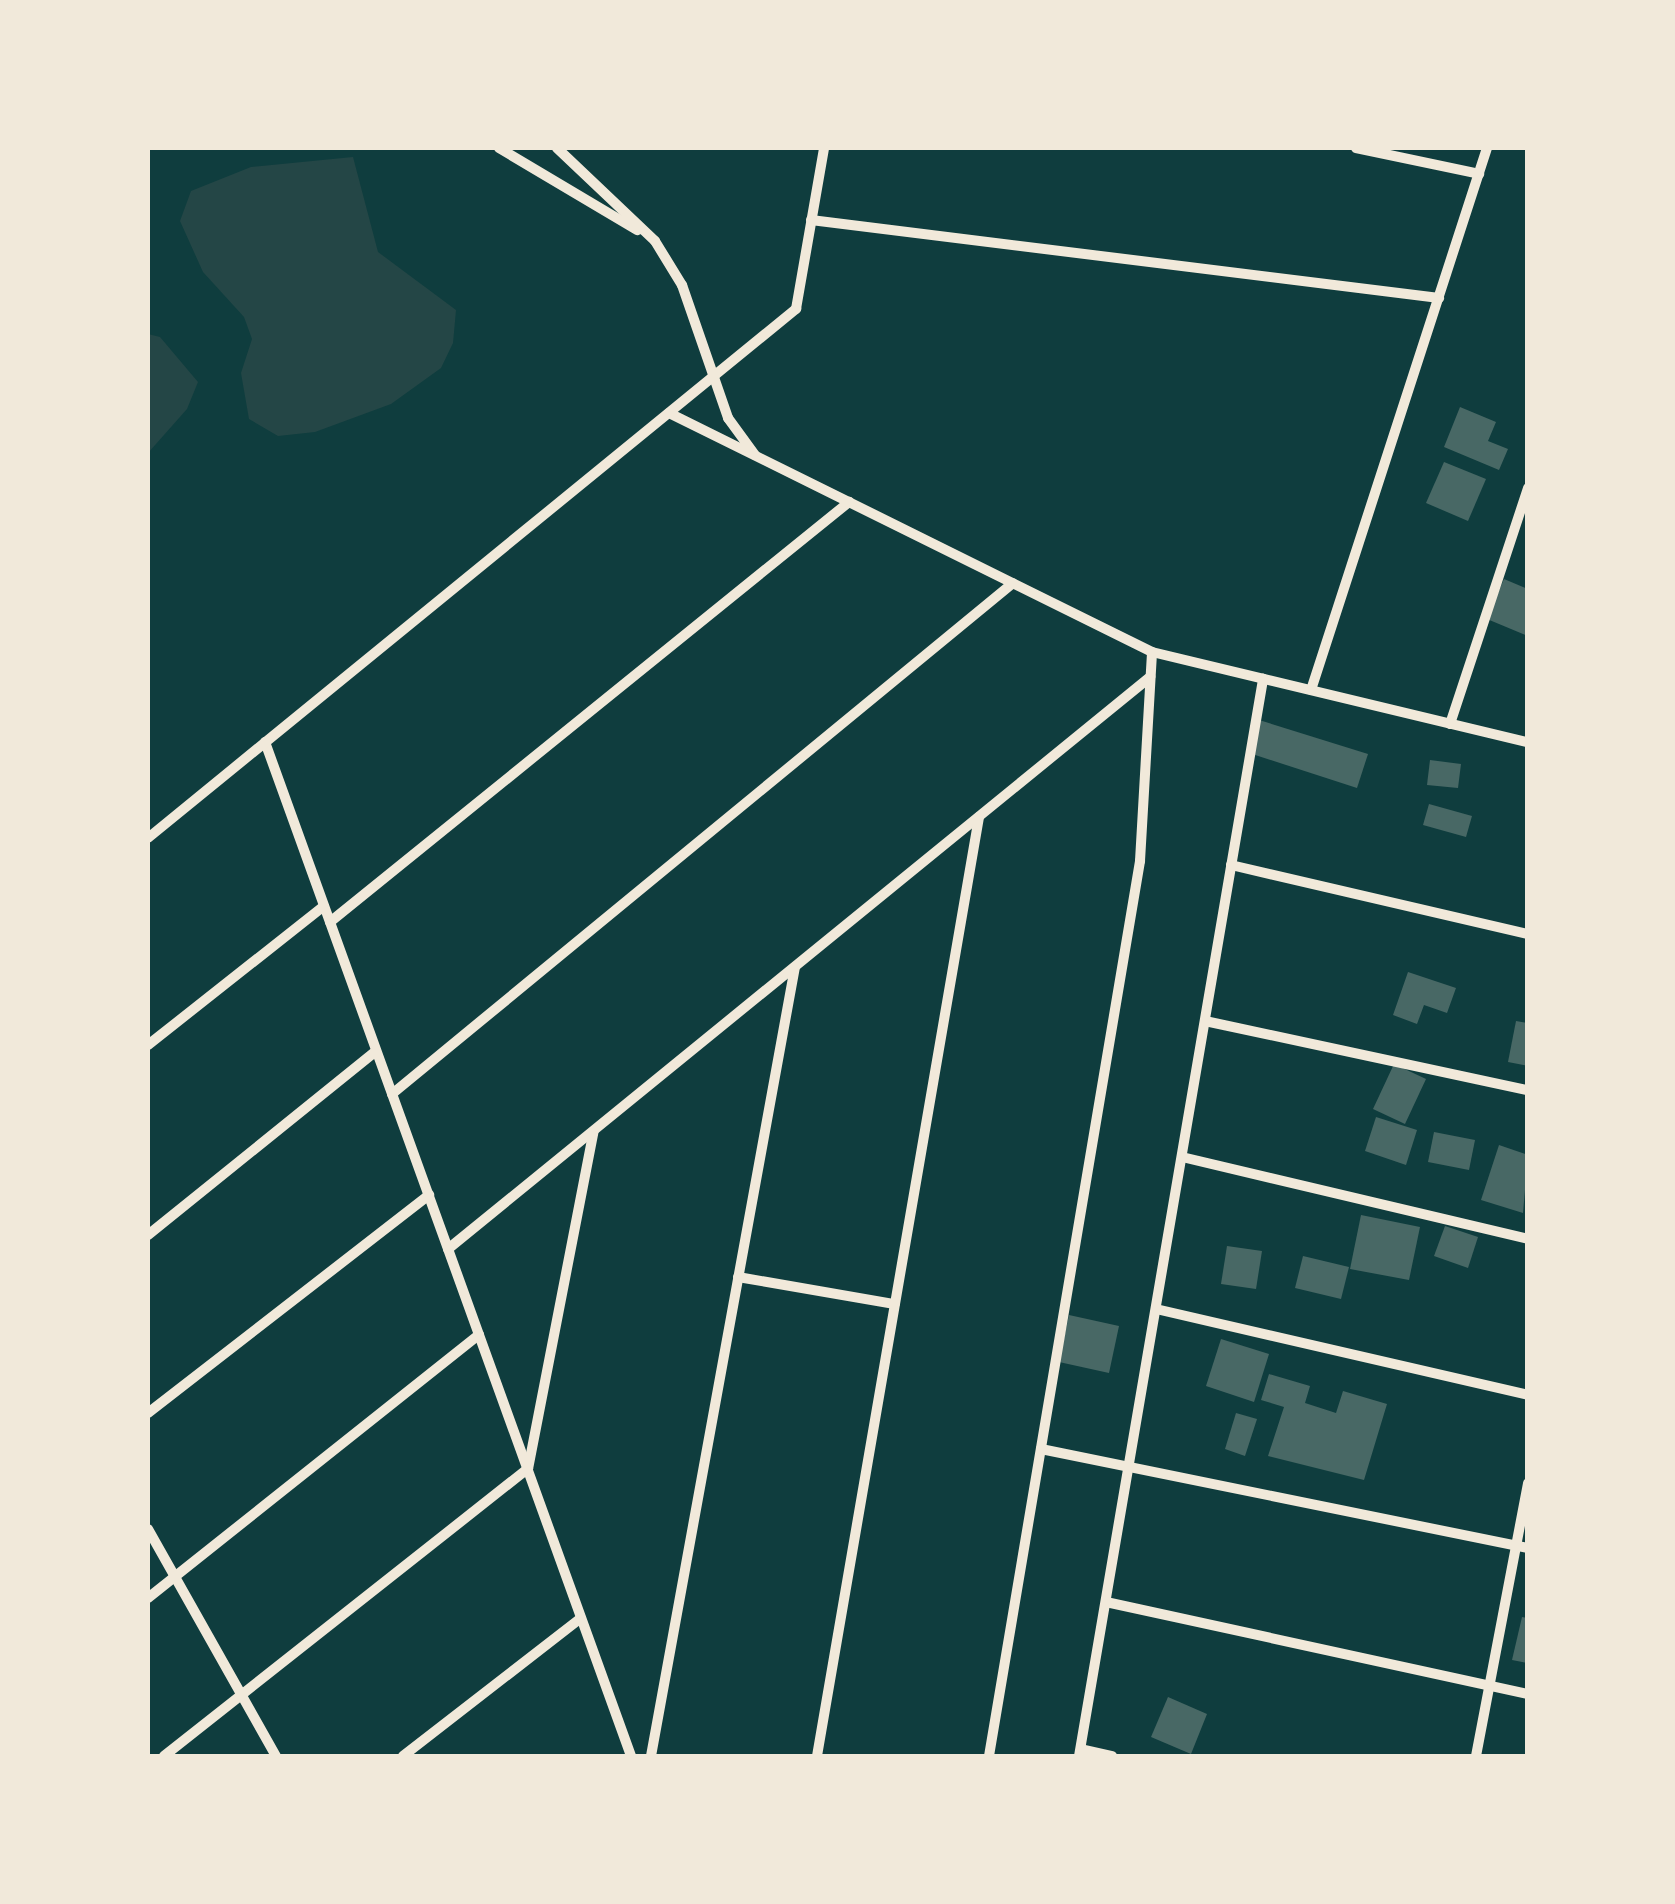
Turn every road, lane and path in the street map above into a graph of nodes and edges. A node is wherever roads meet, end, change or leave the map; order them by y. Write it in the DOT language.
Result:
graph roads {
  1 [pos="499,148"];
  2 [pos="558,148"];
  3 [pos="824,148"];
  4 [pos="1356,148"];
  5 [pos="1488,148"];
  6 [pos="1479,174"];
  7 [pos="812,220"];
  8 [pos="655,241"];
  9 [pos="1439,298"];
  10 [pos="717,374"];
  11 [pos="669,413"];
  12 [pos="755,456"];
  13 [pos="1528,488"];
  14 [pos="849,502"];
  15 [pos="1013,584"];
  16 [pos="1152,652"];
  17 [pos="1150,677"];
  18 [pos="1263,679"];
  19 [pos="1311,690"];
  20 [pos="1450,724"];
  21 [pos="266,742"];
  22 [pos="1528,742"];
  23 [pos="979,817"];
  24 [pos="148,838"];
  25 [pos="1231,865"];
  26 [pos="324,906"];
  27 [pos="330,922"];
  28 [pos="1528,934"];
  29 [pos="795,968"];
  30 [pos="1205,1021"];
  31 [pos="148,1045"];
  32 [pos="376,1051"];
  33 [pos="1528,1090"];
  34 [pos="392,1094"];
  35 [pos="594,1131"];
  36 [pos="1182,1157"];
  37 [pos="428,1195"];
  38 [pos="148,1234"];
  39 [pos="1528,1239"];
  40 [pos="448,1250"];
  41 [pos="738,1277"];
  42 [pos="895,1304"];
  43 [pos="1156,1309"];
  44 [pos="479,1335"];
  45 [pos="1528,1395"];
  46 [pos="148,1414"];
  47 [pos="1041,1448"];
  48 [pos="1129,1466"];
  49 [pos="528,1469"];
  50 [pos="1528,1483"];
  51 [pos="148,1528"];
  52 [pos="1522,1546"];
  53 [pos="174,1576"];
  54 [pos="148,1598"];
  55 [pos="1106,1602"];
  56 [pos="581,1618"];
  57 [pos="1490,1686"];
  58 [pos="1528,1694"];
  59 [pos="242,1695"];
  60 [pos="1080,1753"];
  61 [pos="164,1756"];
  62 [pos="276,1756"];
  63 [pos="403,1756"];
  64 [pos="630,1756"];
  65 [pos="651,1756"];
  66 [pos="817,1756"];
  67 [pos="989,1756"];
  68 [pos="1112,1756"];
  69 [pos="1476,1756"];
  1 -- 8 [label="street"];
  2 -- 8 [label="street"];
  3 -- 7 [label="street"];
  4 -- 6 [label="street"];
  5 -- 6 [label="street"];
  6 -- 9 [label="street"];
  7 -- 9 [label="street"];
  7 -- 10 [label="street"];
  8 -- 10 [label="street"];
  9 -- 19 [label="street"];
  10 -- 11 [label="street"];
  10 -- 12 [label="street"];
  11 -- 12 [label="street"];
  11 -- 21 [label="street"];
  12 -- 14 [label="street"];
  13 -- 20 [label="street"];
  14 -- 15 [label="street"];
  14 -- 27 [label="street"];
  15 -- 16 [label="street"];
  15 -- 34 [label="street"];
  16 -- 17 [label="street"];
  16 -- 18 [label="street"];
  17 -- 23 [label="street"];
  17 -- 47 [label="street"];
  18 -- 19 [label="street"];
  18 -- 25 [label="street"];
  19 -- 20 [label="street"];
  20 -- 22 [label="street"];
  21 -- 24 [label="street"];
  21 -- 26 [label="street"];
  23 -- 29 [label="street"];
  23 -- 42 [label="street"];
  25 -- 28 [label="street"];
  25 -- 30 [label="street"];
  26 -- 27 [label="street"];
  26 -- 31 [label="street"];
  27 -- 32 [label="street"];
  29 -- 35 [label="street"];
  29 -- 41 [label="street"];
  30 -- 33 [label="street"];
  30 -- 36 [label="street"];
  32 -- 34 [label="street"];
  32 -- 38 [label="street"];
  34 -- 37 [label="street"];
  35 -- 40 [label="street"];
  35 -- 49 [label="street"];
  36 -- 39 [label="street"];
  36 -- 43 [label="street"];
  37 -- 40 [label="street"];
  37 -- 46 [label="street"];
  40 -- 44 [label="street"];
  41 -- 42 [label="street"];
  41 -- 65 [label="street"];
  42 -- 66 [label="street"];
  43 -- 45 [label="street"];
  43 -- 48 [label="street"];
  44 -- 49 [label="street"];
  44 -- 53 [label="street"];
  47 -- 48 [label="street"];
  47 -- 67 [label="street"];
  48 -- 52 [label="street"];
  48 -- 55 [label="street"];
  49 -- 56 [label="street"];
  49 -- 59 [label="street"];
  50 -- 52 [label="street"];
  51 -- 53 [label="street"];
  52 -- 57 [label="street"];
  53 -- 54 [label="street"];
  53 -- 59 [label="street"];
  55 -- 57 [label="street"];
  55 -- 60 [label="street"];
  56 -- 63 [label="street"];
  56 -- 64 [label="street"];
  57 -- 58 [label="street"];
  57 -- 69 [label="street"];
  59 -- 61 [label="street"];
  59 -- 62 [label="street"];
  60 -- 68 [label="street"];
}
